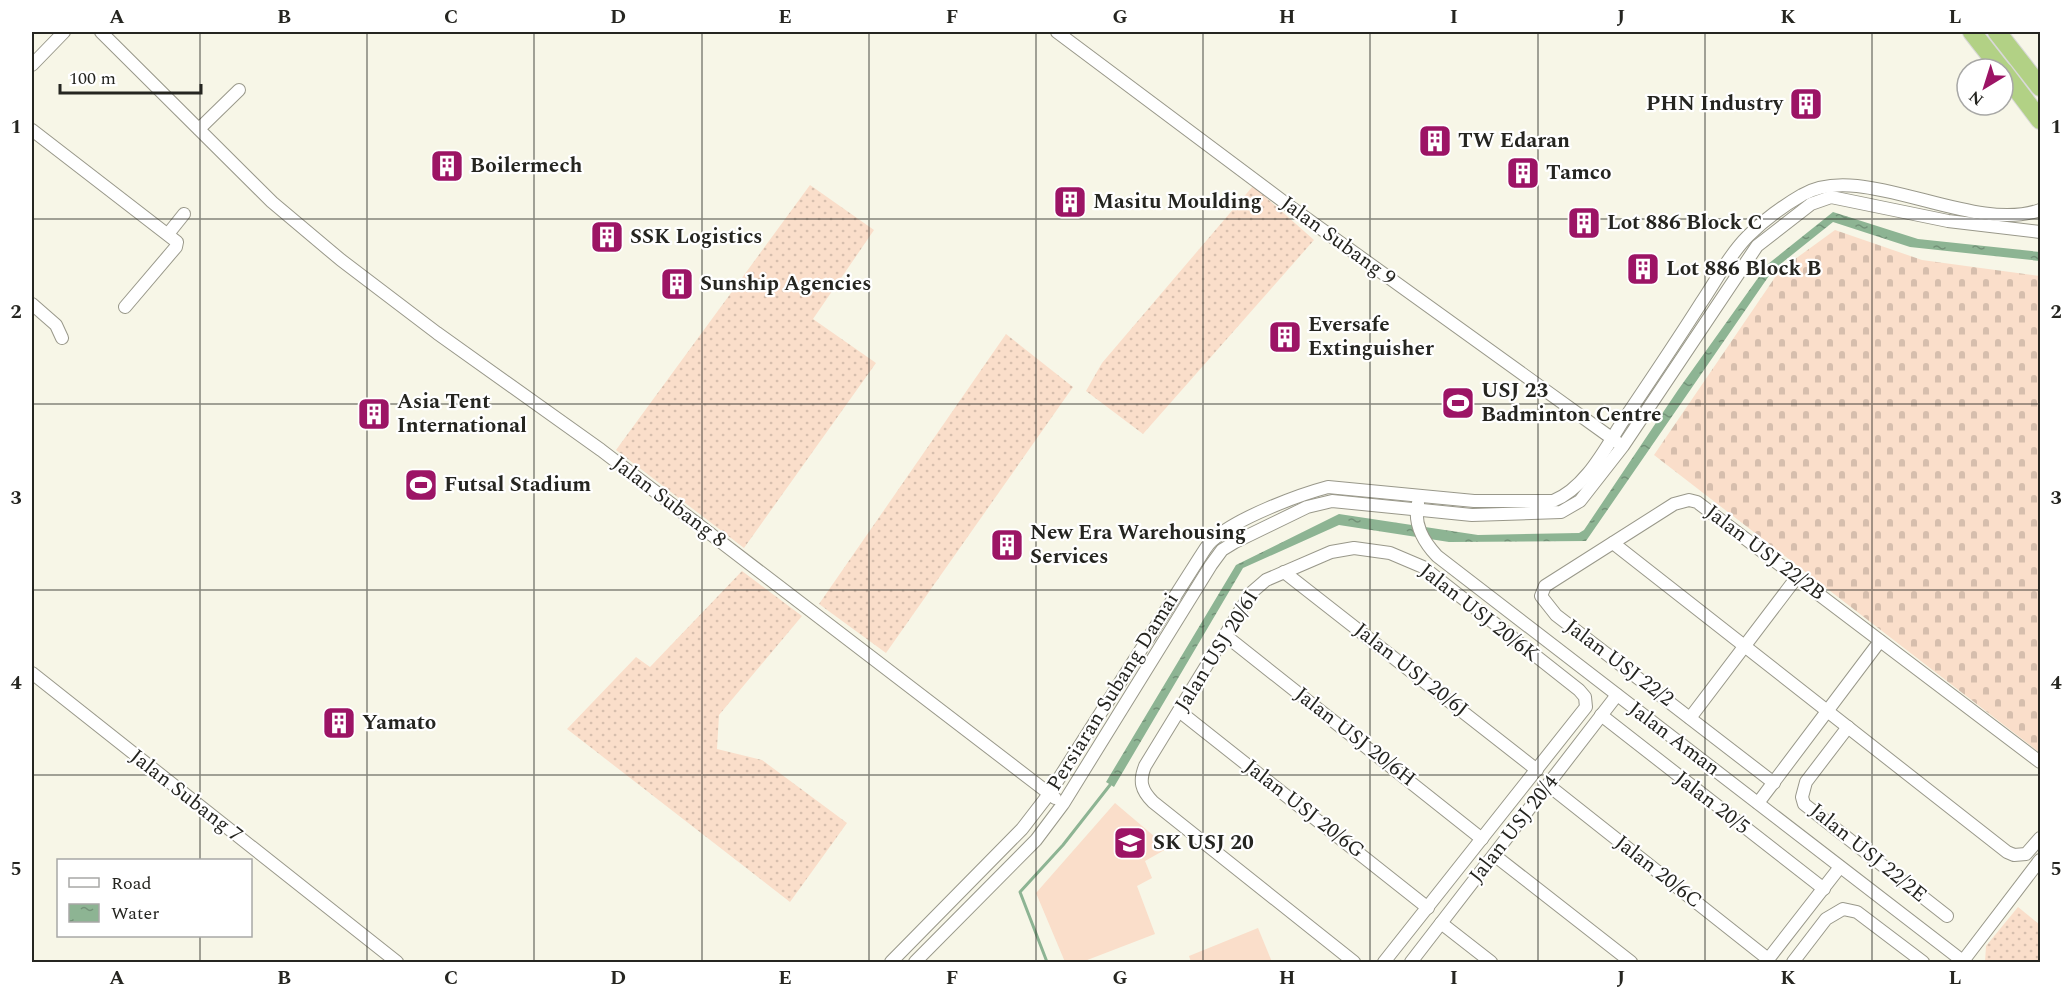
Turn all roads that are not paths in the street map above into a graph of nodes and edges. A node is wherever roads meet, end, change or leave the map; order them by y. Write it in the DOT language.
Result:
graph roads {
  1 [pos="64,32"];
  2 [pos="101,32"];
  3 [pos="1057,32"];
  4 [pos="1960,32"];
  5 [pos="1972,32"];
  6 [pos="1997,32"];
  7 [pos="1986,49"];
  8 [pos="1992,57"];
  9 [pos="32,65"];
  10 [pos="2015,87"];
  11 [pos="2040,87"];
  12 [pos="239,90"];
  13 [pos="2040,120"];
  14 [pos="200,129"];
  15 [pos="32,130"];
  16 [pos="2040,210"];
  17 [pos="184,214"];
  18 [pos="2040,232"];
  19 [pos="172,238"];
  20 [pos="32,304"];
  21 [pos="125,307"];
  22 [pos="62,338"];
  23 [pos="1612,439"];
  24 [pos="1623,446"];
  25 [pos="1419,496"];
  26 [pos="1416,512"];
  27 [pos="1613,543"];
  28 [pos="1342,549"];
  29 [pos="1284,572"];
  30 [pos="1797,577"];
  31 [pos="1226,636"];
  32 [pos="1880,641"];
  33 [pos="1745,645"];
  34 [pos="32,673"];
  35 [pos="1617,695"];
  36 [pos="1179,711"];
  37 [pos="1827,712"];
  38 [pos="1602,716"];
  39 [pos="1690,718"];
  40 [pos="1848,727"];
  41 [pos="2040,762"];
  42 [pos="1537,770"];
  43 [pos="1774,783"];
  44 [pos="1548,785"];
  45 [pos="1049,794"];
  46 [pos="1758,803"];
  47 [pos="1063,804"];
  48 [pos="2040,838"];
  49 [pos="1482,839"];
  50 [pos="1494,855"];
  51 [pos="2040,861"];
  52 [pos="1840,867"];
  53 [pos="1824,889"];
  54 [pos="1428,908"];
  55 [pos="1947,916"];
  56 [pos="1441,923"];
  57 [pos="1767,961"];
  58 [pos="1963,962"];
  59 [pos="397,963"];
  60 [pos="891,963"];
  61 [pos="915,963"];
  62 [pos="1354,963"];
  63 [pos="1384,963"];
  64 [pos="1411,963"];
  65 [pos="1491,963"];
  66 [pos="1631,963"];
  67 [pos="1793,963"];
  68 [pos="1923,963"];
  1 -- 9 [label="street"];
  2 -- 14 [label="street, Jalan Subang 8"];
  3 -- 23 [label="street, Jalan Subang 9"];
  4 -- 7 [label="street"];
  5 -- 7 [label="highway"];
  6 -- 11 [label="highway"];
  7 -- 8 [label="highway"];
  10 -- 13 [label="highway"];
  12 -- 14 [label="street"];
  14 -- 45 [label="street, Jalan Subang 8"];
  15 -- 19 [label="street"];
  16 -- 23 [label="street, Persiaran Subang Damai"];
  17 -- 19 [label="street"];
  18 -- 24 [label="street, Persiaran Subang Damai"];
  19 -- 21 [label="street"];
  20 -- 22 [label="street"];
  23 -- 24 [label="street, Jalan Subang 9"];
  23 -- 25 [label="street, Persiaran Subang Damai"];
  24 -- 26 [label="street, Persiaran Subang Damai"];
  25 -- 26 [label="street"];
  25 -- 45 [label="street, Persiaran Subang Damai"];
  26 -- 35 [label="street, Jalan Aman"];
  26 -- 47 [label="street, Persiaran Subang Damai"];
  27 -- 30 [label="street, Jalan USJ 22/2B"];
  27 -- 33 [label="street"];
  27 -- 39 [label="street, Jalan USJ 22/2"];
  28 -- 29 [label="street, Jalan USJ 20/6I"];
  28 -- 42 [label="street, Jalan USJ 20/6K"];
  29 -- 31 [label="street, Jalan USJ 20/6I"];
  29 -- 42 [label="street, Jalan USJ 20/6J"];
  30 -- 32 [label="street, Jalan USJ 22/2B"];
  30 -- 33 [label="street"];
  31 -- 36 [label="street, Jalan USJ 20/6I"];
  31 -- 49 [label="street, Jalan USJ 20/6H"];
  32 -- 37 [label="street"];
  32 -- 41 [label="street, Jalan USJ 22/2B"];
  33 -- 37 [label="street"];
  33 -- 39 [label="street"];
  34 -- 59 [label="street, Jalan Subang 7"];
  35 -- 38 [label="street, Jalan USJ 20/4"];
  35 -- 46 [label="street, Jalan Aman"];
  36 -- 54 [label="street, Jalan USJ 20/6G"];
  36 -- 62 [label="street, Jalan USJ 20/6I"];
  37 -- 40 [label="street"];
  37 -- 43 [label="street"];
  38 -- 44 [label="street, Jalan USJ 20/4"];
  38 -- 53 [label="street, Jalan 20/5"];
  39 -- 43 [label="street, Jalan USJ 22/2"];
  40 -- 48 [label="street"];
  40 -- 55 [label="street, Jalan USJ 22/2E"];
  42 -- 49 [label="street"];
  43 -- 46 [label="street"];
  44 -- 50 [label="street, Jalan USJ 20/4"];
  44 -- 57 [label="street, Jalan 20/6C"];
  45 -- 47 [label="street, Jalan Subang 8"];
  45 -- 60 [label="street, Persiaran Subang Damai"];
  46 -- 52 [label="street, Jalan Aman"];
  47 -- 61 [label="street, Persiaran Subang Damai"];
  49 -- 54 [label="street"];
  50 -- 56 [label="street, Jalan USJ 20/4"];
  50 -- 66 [label="street"];
  51 -- 58 [label="street"];
  52 -- 53 [label="street"];
  52 -- 58 [label="street, Jalan Aman"];
  53 -- 57 [label="street"];
  54 -- 63 [label="street"];
  56 -- 64 [label="street, Jalan USJ 20/4"];
  56 -- 65 [label="street"];
  67 -- 68 [label="street"];
}
